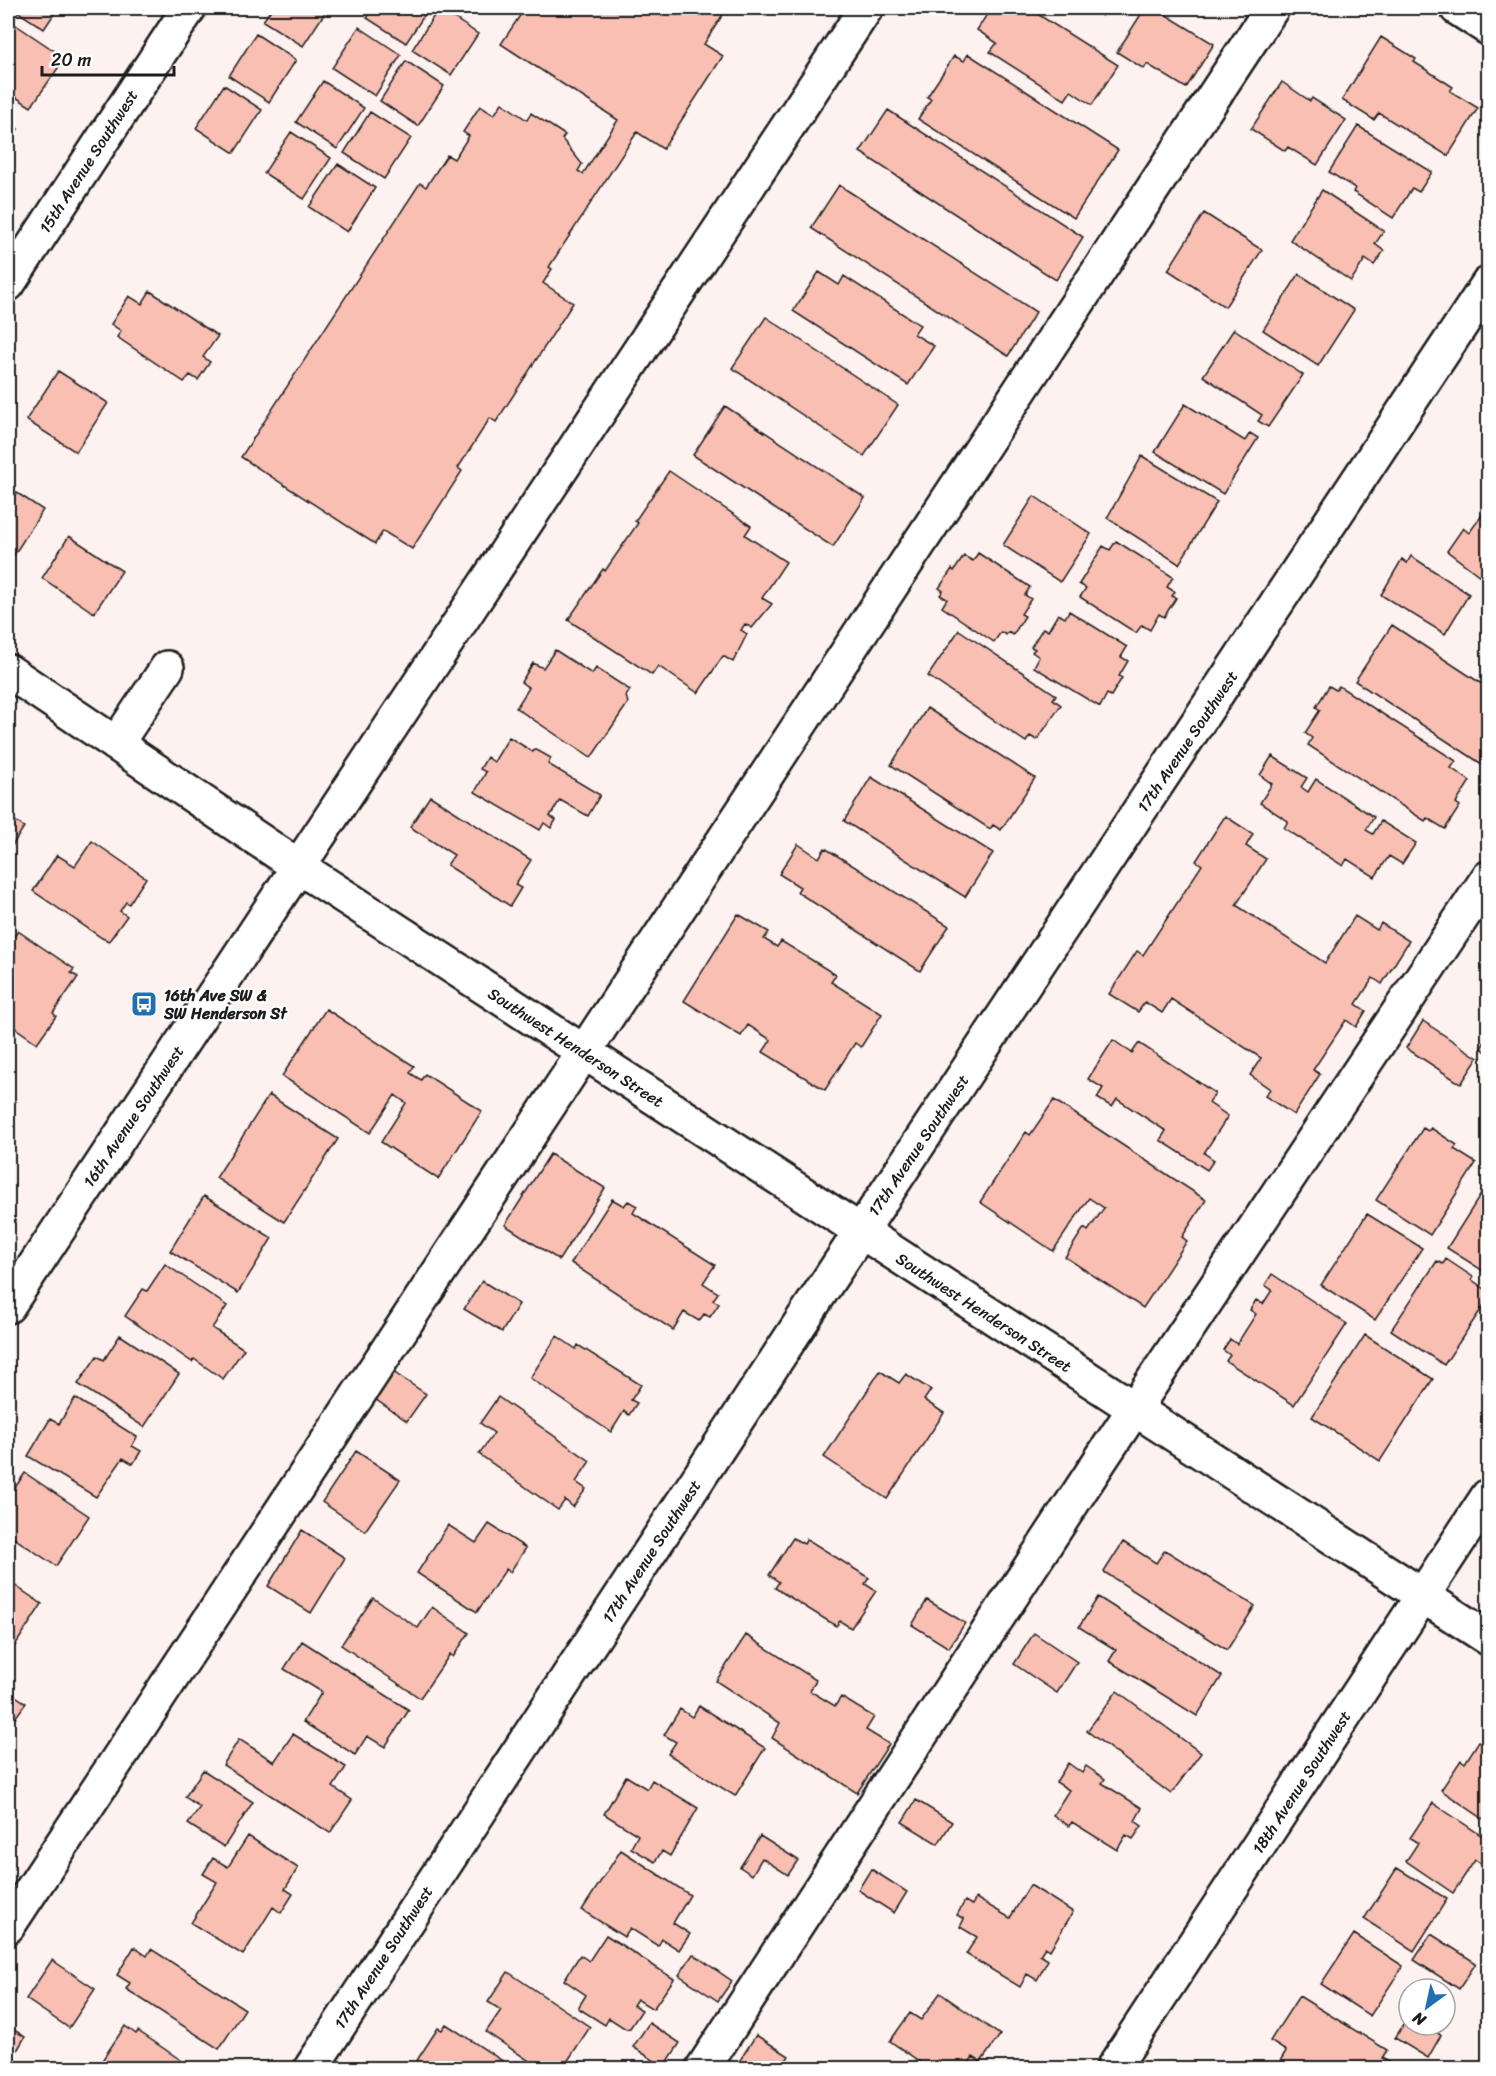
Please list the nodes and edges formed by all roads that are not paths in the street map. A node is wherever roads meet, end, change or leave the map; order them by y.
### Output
1 (189, 8) edge
2 (866, 8) edge
3 (1272, 8) edge
4 (1457, 8) edge
5 (1488, 28) edge
6 (8, 284) edge
7 (1488, 284) edge
8 (167, 669) dead end
9 (8, 671) edge
10 (116, 744) junction
11 (298, 867) junction
12 (1488, 878) edge
13 (584, 1052) junction
14 (861, 1232) junction
15 (8, 1306) edge
16 (1134, 1408) junction
17 (1488, 1497) edge
18 (1423, 1596) junction
19 (1488, 1638) edge
20 (8, 1926) edge
21 (311, 2068) edge
22 (703, 2068) edge
23 (1113, 2068) edge

1 - 6 street, 15th Avenue Southwest
2 - 11 street, 16th Avenue Southwest
3 - 13 street
4 - 5 street
7 - 14 street, 17th Avenue Southwest
8 - 10 street
9 - 10 street, Southwest Henderson Street
10 - 11 street, Southwest Henderson Street
11 - 13 street, Southwest Henderson Street
11 - 15 street, 16th Avenue Southwest
12 - 16 street
13 - 14 street, Southwest Henderson Street
13 - 20 street
14 - 16 street, Southwest Henderson Street
14 - 21 street, 17th Avenue Southwest
16 - 18 street, Southwest Henderson Street
16 - 22 street
17 - 18 street, 18th Avenue Southwest
18 - 19 street, Southwest Henderson Street
18 - 23 street, 18th Avenue Southwest

